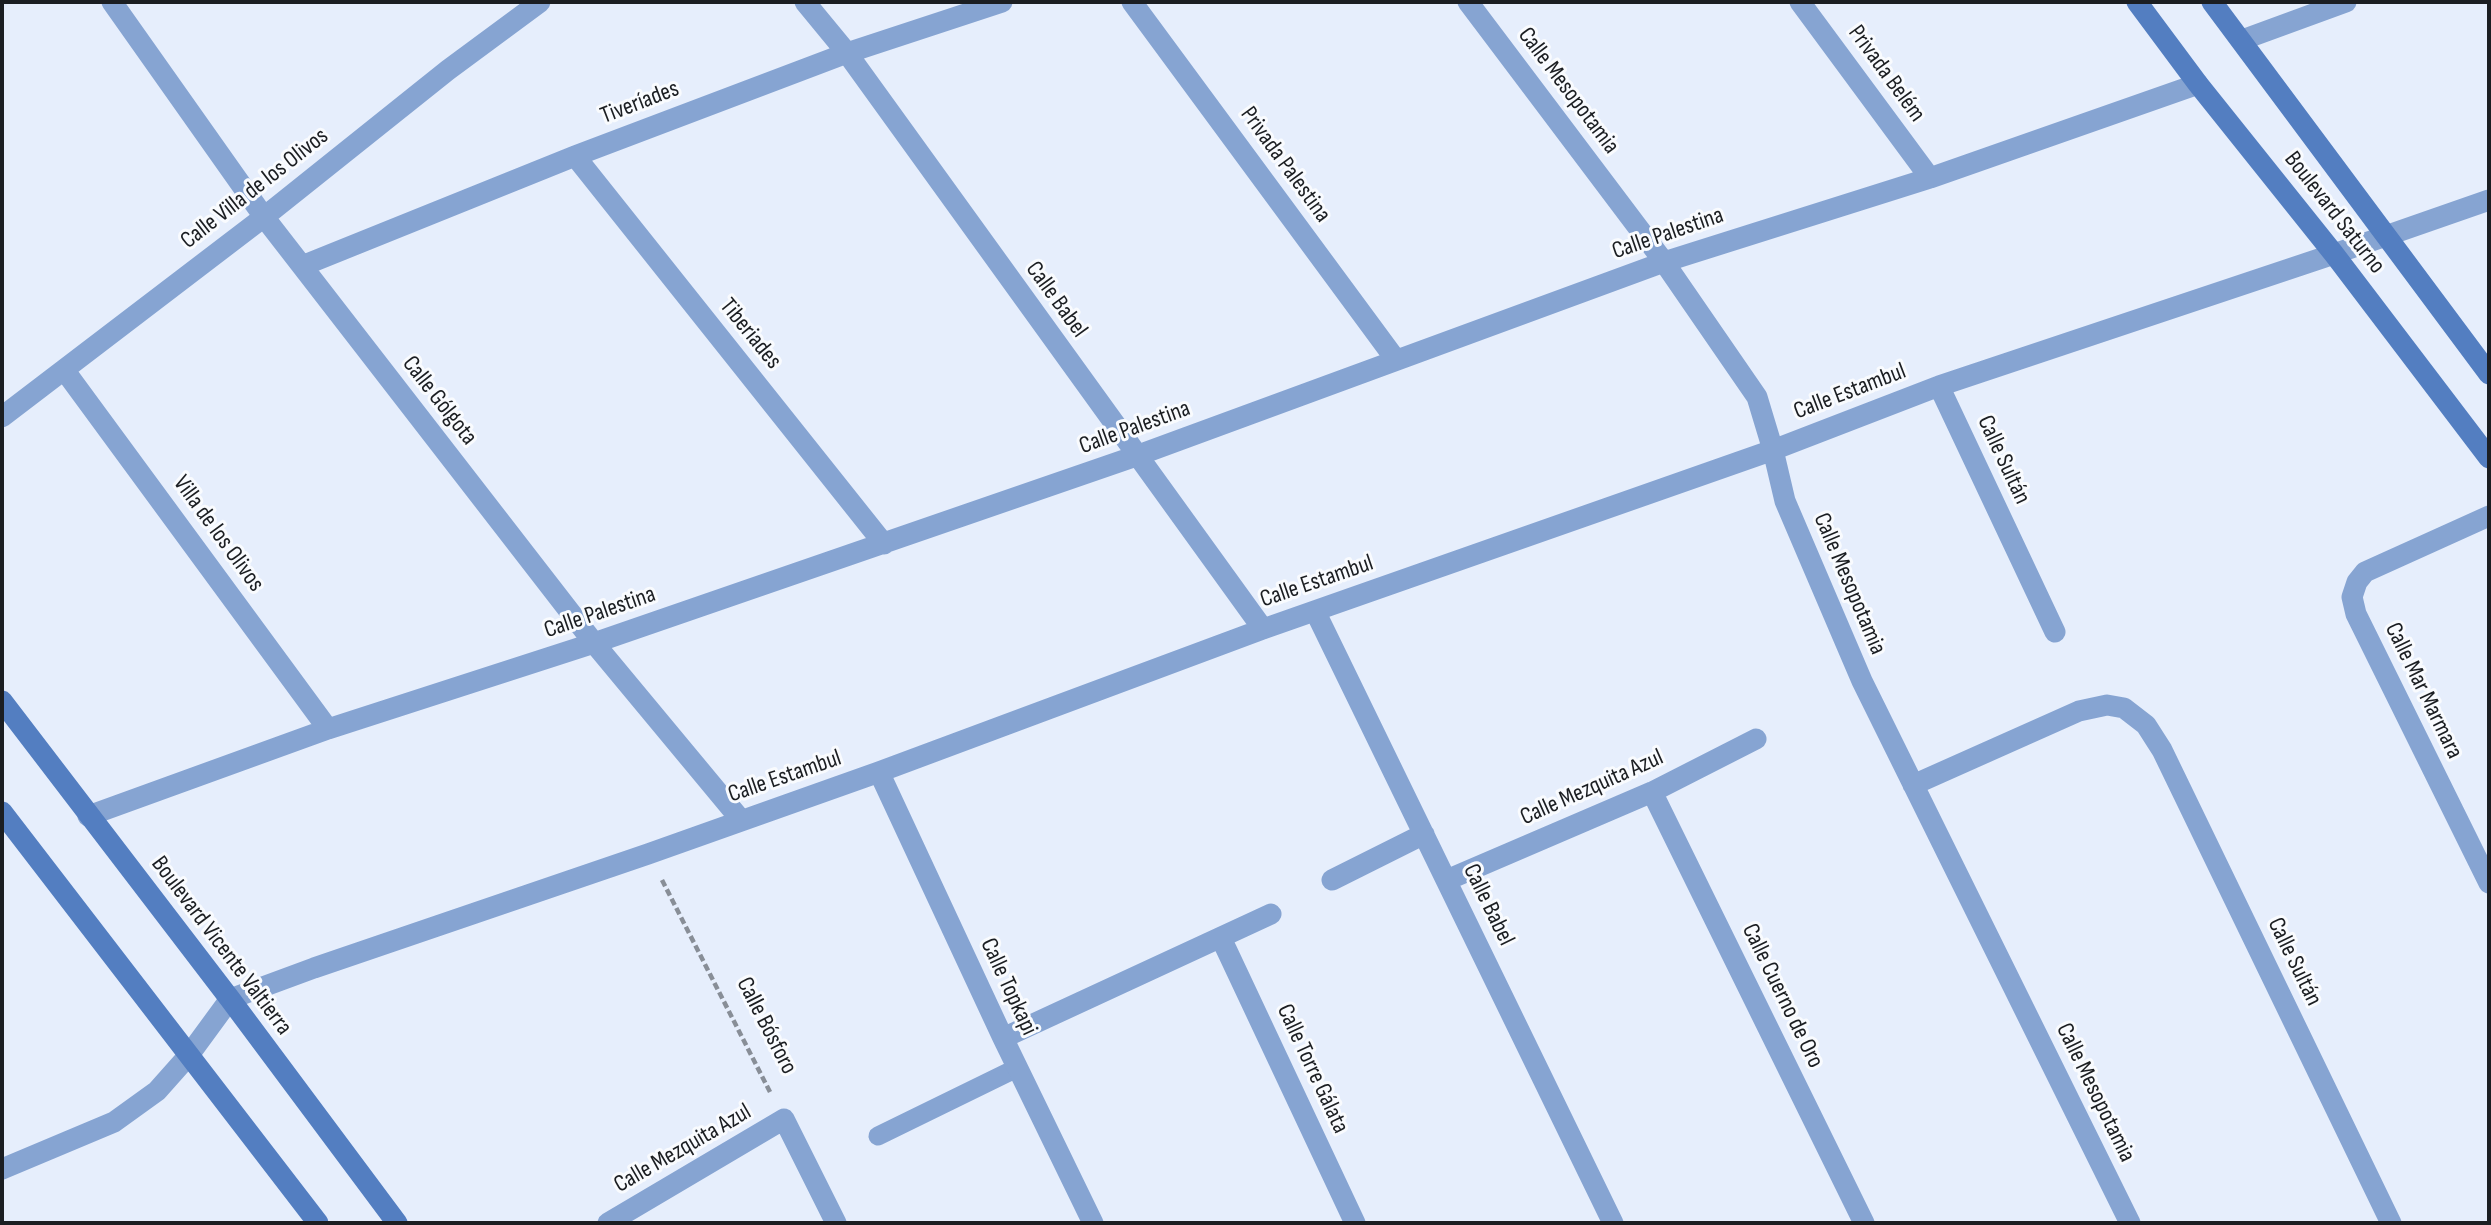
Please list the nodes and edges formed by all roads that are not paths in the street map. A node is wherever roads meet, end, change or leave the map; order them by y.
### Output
1 (112, 2) edge
2 (540, 2) edge
3 (805, 2) edge
4 (1002, 2) edge
5 (1132, 2) edge
6 (1468, 2) edge
7 (1800, 2) edge
8 (2137, 2) edge
9 (2212, 2) edge
10 (2346, 2) edge
11 (2242, 40) junction
12 (847, 53) junction
13 (2198, 84) junction
14 (575, 156) junction
15 (1930, 178) junction
16 (2489, 200) edge
17 (264, 217) junction
18 (2385, 236) junction
19 (2334, 254) junction
20 (1664, 262) junction
21 (302, 266) junction
22 (1396, 360) junction
23 (65, 371) junction
24 (2489, 374) edge
25 (1939, 386) junction
26 (2, 417) edge
27 (1773, 450) junction
28 (1136, 456) junction
29 (2489, 458) edge
30 (2489, 516) edge
31 (884, 544) junction
32 (1315, 611) junction
33 (1262, 629) junction
34 (2054, 632) dead end
35 (594, 643) junction
36 (2, 701) edge
37 (328, 729) junction
38 (1756, 739) dead end
39 (879, 772) junction
40 (1913, 785) junction
41 (1652, 792) junction
42 (88, 816) junction
43 (741, 820) junction
44 (5, 822) edge
45 (1424, 834) junction
46 (1332, 880) dead end
47 (1447, 880) junction
48 (2489, 883) edge
49 (1271, 914) dead end
50 (1221, 938) junction
51 (230, 999) junction
52 (1003, 1038) junction
53 (189, 1055) junction
54 (1017, 1068) junction
55 (878, 1136) dead end
56 (2, 1170) edge
57 (318, 1223) edge
58 (397, 1223) edge
59 (608, 1223) edge
60 (836, 1223) edge
61 (1093, 1223) edge
62 (1355, 1223) edge
63 (1613, 1223) edge
64 (1864, 1223) edge
65 (2130, 1223) edge
66 (2390, 1223) edge

1 - 17 street, Calle Gólgota
2 - 17 street, Calle Villa de los Olivos
3 - 12 street, Calle Babel
4 - 12 street, Tiveríades
5 - 22 street, Privada Palestina
6 - 20 street, Calle Mesopotamia
7 - 15 street, Privada Belém
8 - 13 main road, Boulevard Saturno
9 - 11 main road, Boulevard Saturno
10 - 11 street
11 - 18 main road, Boulevard Saturno
12 - 14 street, Tiveríades
12 - 28 street, Calle Babel
13 - 15 street, Calle Palestina
13 - 19 main road, Boulevard Saturno
14 - 21 street, Tiveríades
14 - 31 street, Tiberiades
15 - 20 street, Calle Palestina
16 - 18 street, Calle Estambul
17 - 21 street, Calle Gólgota
17 - 23 street, Calle Villa de los Olivos
18 - 19 street, Calle Estambul
18 - 24 main road, Boulevard Saturno
19 - 25 street, Calle Estambul
19 - 29 main road, Boulevard Saturno
20 - 22 street, Calle Palestina
20 - 27 street, Calle Mesopotamia
21 - 35 street, Calle Gólgota
22 - 28 street, Calle Palestina
23 - 26 street, Calle Villa de los Olivos
23 - 37 street, Villa de los Olivos
25 - 27 street, Calle Estambul
25 - 34 street, Calle Sultán
27 - 32 street, Calle Estambul
27 - 40 street, Calle Mesopotamia
28 - 31 street, Calle Palestina
28 - 33 street, Calle Babel
30 - 48 street, Calle Mar Marmara
31 - 35 street, Calle Palestina
32 - 33 street, Calle Estambul
32 - 45 street, Calle Babel
33 - 39 street, Calle Estambul
35 - 37 street, Calle Palestina
35 - 43 street, Calle Gólgota
36 - 42 main road, Boulevard Vicente Valtierra
37 - 42 street, Calle Palestina
38 - 41 street, Calle Mezquita Azul
39 - 43 street, Calle Estambul
39 - 52 street, Calle Topkapi
40 - 65 street, Calle Mesopotamia
40 - 66 street, Calle Sultán
41 - 47 street, Calle Mezquita Azul
41 - 64 street, Calle Cuerno de Oro
42 - 51 main road, Boulevard Vicente Valtierra
43 - 51 street, Calle Estambul
44 - 53 main road
45 - 46 street
45 - 47 street, Calle Babel
47 - 63 street, Calle Babel
49 - 50 street
50 - 52 street
50 - 62 street, Calle Torre Gálata
51 - 53 street
51 - 58 main road, Boulevard Vicente Valtierra
52 - 54 street, Calle Topkapi
53 - 56 street
53 - 57 main road
54 - 55 lane
54 - 61 street, Calle Topkapi
59 - 60 street, Calle Mezquita Azul

